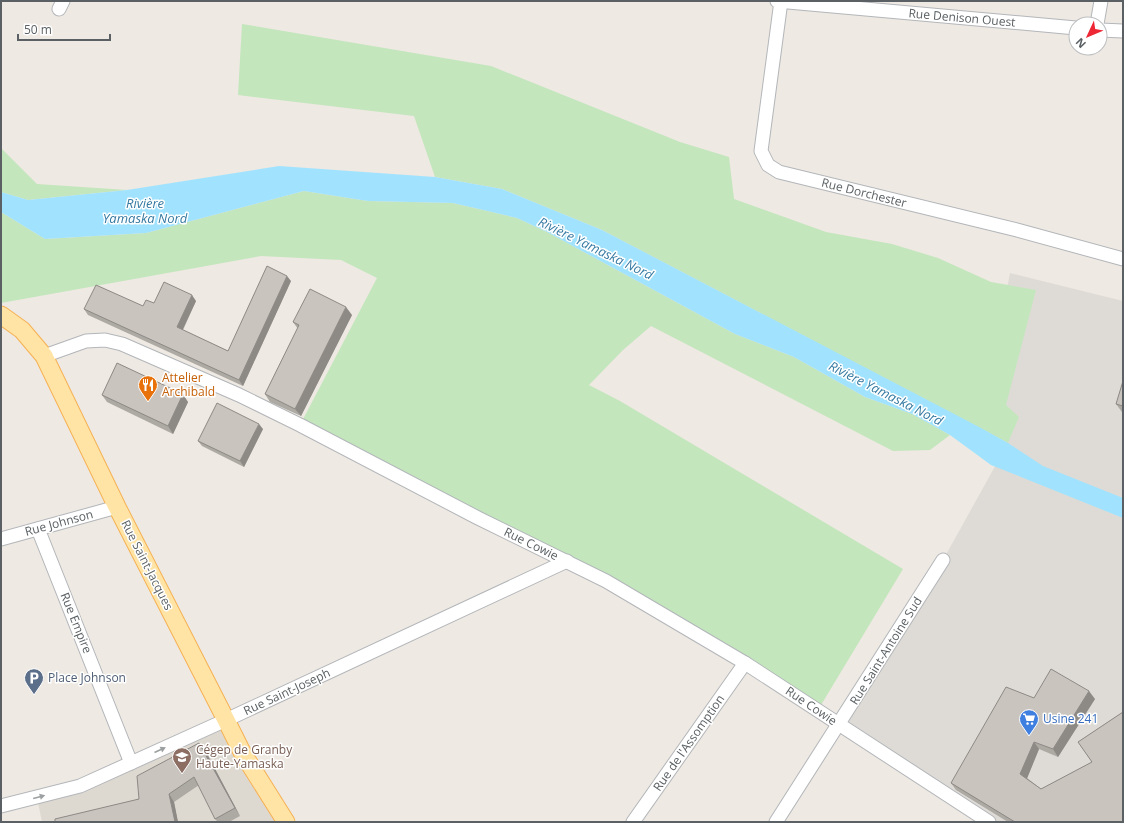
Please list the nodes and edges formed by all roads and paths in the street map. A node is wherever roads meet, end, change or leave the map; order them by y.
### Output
1 (777, 1) edge
2 (781, 1) edge
3 (1101, 1) edge
4 (1098, 16) edge
5 (1068, 27) edge
6 (1108, 30) edge
7 (1123, 31) edge
8 (1123, 259) edge
9 (1, 315) edge
10 (44, 356) junction
11 (117, 507) junction
12 (38, 529) junction
13 (1, 539) edge
14 (943, 560) dead end
15 (567, 561) junction
16 (746, 663) junction
17 (226, 720) junction
18 (839, 725) junction
19 (131, 763) junction
20 (1, 806) edge
21 (975, 818) edge
22 (286, 822) edge
23 (633, 822) edge
24 (776, 822) edge
25 (989, 822) edge

1 - 2 street, Rue Denison Ouest
2 - 5 street, Rue Denison Ouest
2 - 8 street, Rue Dorchester
3 - 4 street
6 - 7 street
9 - 10 main road, Rue Saint-Jacques
10 - 11 main road, Rue Saint-Jacques
10 - 15 street, Rue Cowie
11 - 12 street, Rue Johnson
11 - 17 main road, Rue Saint-Jacques
12 - 13 street, Rue Johnson
12 - 19 street, Rue Empire
14 - 18 street, Rue Saint-Antoine Sud
15 - 16 street, Rue Cowie
15 - 17 street, Rue Saint-Joseph
16 - 18 street, Rue Cowie
16 - 23 street, Rue de l'Assomption
19 -> 17 street, Rue Saint-Joseph
17 - 22 main road, Rue Saint-Jacques
18 - 21 street, Rue Cowie
18 - 24 street, Rue Saint-Antoine Sud
20 -> 19 street, Rue Saint-Joseph
21 - 25 street, Rue Cowie

